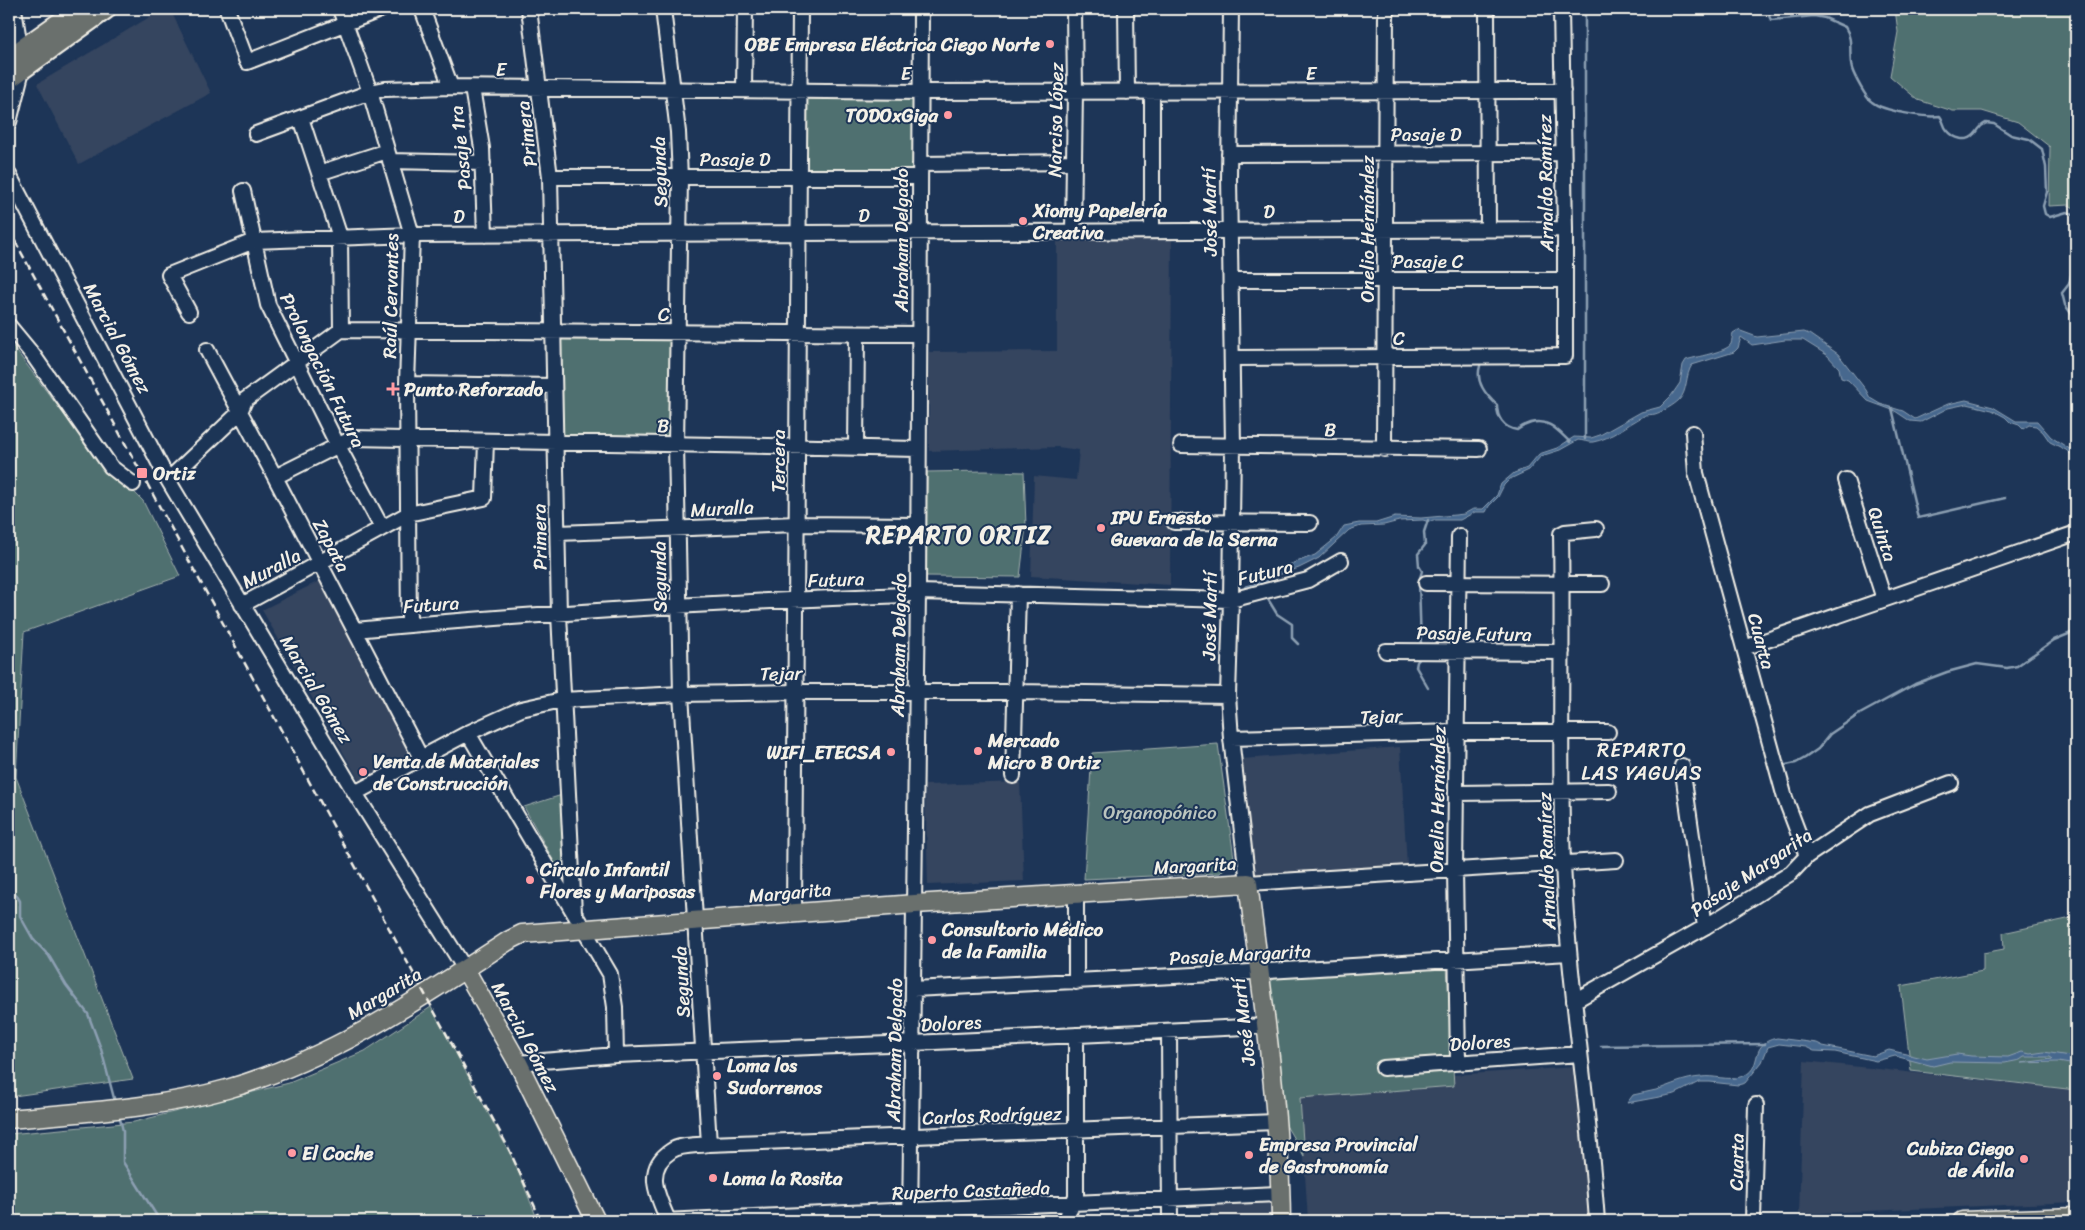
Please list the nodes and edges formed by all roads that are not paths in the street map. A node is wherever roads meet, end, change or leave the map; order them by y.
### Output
1 (14, 9) edge
2 (80, 9) edge
3 (105, 9) edge
4 (227, 9) edge
5 (340, 9) edge
6 (382, 9) edge
7 (422, 9) edge
8 (529, 9) edge
9 (663, 9) edge
10 (744, 9) edge
11 (800, 9) edge
12 (921, 9) edge
13 (1074, 9) edge
14 (1126, 9) edge
15 (1231, 9) edge
16 (1386, 9) edge
17 (1487, 9) edge
18 (1561, 9) edge
19 (346, 23) junction
20 (15, 64) edge
21 (451, 87) junction
22 (472, 88) junction
23 (539, 88) junction
24 (673, 90) junction
25 (744, 90) junction
26 (799, 91) junction
27 (1386, 91) junction
28 (1487, 91) junction
29 (1563, 91) junction
30 (370, 92) junction
31 (921, 92) junction
32 (1075, 92) junction
33 (1127, 92) junction
34 (1152, 92) junction
35 (1230, 92) junction
36 (301, 118) junction
37 (9, 122) edge
38 (256, 134) dead end
39 (1386, 153) junction
40 (1487, 153) junction
41 (1563, 153) junction
42 (1229, 154) junction
43 (389, 156) junction
44 (1073, 162) junction
45 (483, 163) junction
46 (920, 171) junction
47 (319, 173) junction
48 (9, 175) edge
49 (550, 177) junction
50 (799, 177) junction
51 (680, 178) junction
52 (243, 191) dead end
53 (1385, 229) junction
54 (1488, 229) junction
55 (1565, 229) junction
56 (1230, 230) junction
57 (1152, 231) junction
58 (1073, 232) junction
59 (920, 233) junction
60 (679, 234) junction
61 (798, 234) junction
62 (412, 235) junction
63 (485, 235) junction
64 (551, 235) junction
65 (340, 237) junction
66 (254, 241) junction
67 (1231, 280) junction
68 (1385, 280) junction
69 (1565, 280) junction
70 (189, 312) dead end
71 (9, 326) edge
72 (341, 330) junction
73 (409, 330) junction
74 (553, 332) junction
75 (679, 333) junction
76 (798, 333) junction
77 (857, 334) junction
78 (919, 334) junction
79 (207, 350) dead end
80 (1565, 356) joint
81 (1385, 357) junction
82 (1233, 358) junction
83 (296, 363) junction
84 (407, 384) junction
85 (554, 386) junction
86 (240, 412) junction
87 (1693, 433) dead end
88 (407, 439) junction
89 (486, 441) junction
90 (555, 442) junction
91 (337, 444) junction
92 (676, 444) junction
93 (1181, 445) dead end
94 (1233, 446) junction
95 (797, 447) junction
96 (856, 448) junction
97 (1384, 448) junction
98 (918, 449) junction
99 (1479, 449) dead end
100 (275, 477) junction
101 (168, 480) junction
102 (1846, 480) dead end
103 (133, 484) dead end
104 (408, 514) junction
105 (1174, 522) dead end
106 (1232, 523) junction
107 (1310, 523) dead end
108 (796, 524) junction
109 (918, 525) junction
110 (382, 528) junction
111 (677, 529) junction
112 (1596, 529) dead end
113 (558, 533) junction
114 (2076, 533) edge
115 (1459, 536) dead end
116 (1342, 561) dead end
117 (320, 563) junction
118 (1426, 582) dead end
119 (1458, 583) junction
120 (1562, 584) junction
121 (1602, 584) dead end
122 (918, 592) junction
123 (1018, 594) junction
124 (795, 599) junction
125 (1884, 599) junction
126 (1232, 600) junction
127 (242, 605) junction
128 (679, 607) junction
129 (559, 614) junction
130 (410, 625) junction
131 (355, 630) junction
132 (1744, 648) junction
133 (1386, 651) dead end
134 (1458, 651) junction
135 (1562, 652) junction
136 (794, 692) junction
137 (916, 692) junction
138 (1015, 692) junction
139 (681, 694) junction
140 (1228, 695) junction
141 (562, 700) junction
142 (1457, 732) junction
143 (1562, 732) junction
144 (1608, 732) dead end
145 (468, 733) junction
146 (1231, 738) junction
147 (420, 758) junction
148 (1682, 766) dead end
149 (1012, 776) dead end
150 (1951, 783) dead end
151 (1562, 791) junction
152 (1609, 791) dead end
153 (355, 793) junction
154 (1456, 793) junction
155 (1807, 856) junction
156 (1616, 860) dead end
157 (1563, 863) junction
158 (1455, 870) junction
159 (1248, 883) junction
160 (1076, 893) junction
161 (915, 904) junction
162 (794, 913) junction
163 (578, 920) junction
164 (696, 921) junction
165 (1704, 928) junction
166 (1569, 953) junction
167 (1456, 960) junction
168 (465, 969) junction
169 (1259, 971) junction
170 (1076, 982) junction
171 (914, 989) junction
172 (1574, 1001) junction
173 (1266, 1026) junction
174 (1170, 1031) junction
175 (1076, 1035) junction
176 (913, 1043) junction
177 (704, 1052) junction
178 (1580, 1054) junction
179 (616, 1055) junction
180 (518, 1063) junction
181 (1458, 1063) junction
182 (1383, 1068) dead end
183 (1756, 1105) dead end
184 (9, 1119) edge
185 (1276, 1122) junction
186 (1170, 1128) junction
187 (1076, 1131) junction
188 (912, 1137) junction
189 (709, 1144) junction
190 (1280, 1194) junction
191 (1170, 1200) junction
192 (1071, 1205) junction
193 (910, 1216) edge
194 (823, 1217) edge
195 (2076, 1217) edge
196 (666, 1220) edge
197 (596, 1221) edge
198 (1068, 1221) edge
199 (1170, 1221) edge
200 (1281, 1221) edge
201 (1293, 1221) edge
202 (1597, 1221) edge
203 (1753, 1221) edge
204 (1962, 1221) edge
205 (1999, 1221) edge

1 - 20 street
2 - 20 highway
3 - 20 highway
4 - 19 street
5 - 19 street, Raúl Cervantes
6 - 19 street
7 - 21 street, Pasaje 1ra
8 - 23 street, Primera
9 - 24 street, Segunda
10 - 25 street
11 - 26 street, Tercera
12 - 31 street, Abraham Delgado
13 - 32 street, Narciso López
14 - 33 street
15 - 35 street, José Martí
16 - 27 street, Onelio Hernández
17 - 28 street
18 - 29 street, Arnaldo Ramírez
19 - 30 street, Raúl Cervantes
20 - 37 street
21 - 22 street, E
21 - 30 street, E
22 - 23 street, E
22 - 45 street, Pasaje 1ra
23 - 24 street, E
23 - 49 street, Primera
24 - 25 street, E
24 - 51 street, Segunda
25 - 26 street, E
26 - 31 street, E
26 - 50 street, Tercera
27 - 28 street, E
27 - 35 street, E
27 - 39 street, Onelio Hernández
28 - 29 street, E
28 - 40 street
29 - 41 street, Arnaldo Ramírez
30 - 36 street, E
30 - 43 street, Raúl Cervantes
31 - 32 street, E
31 - 46 street, Abraham Delgado
32 - 33 street, E
32 - 44 street, Narciso López
33 - 34 street, E
34 - 35 street, E
34 - 57 street
35 - 42 street, José Martí
36 - 38 street, E
36 - 47 street
39 - 40 street, Pasaje D
39 - 42 street, Pasaje D
39 - 53 street, Onelio Hernández
40 - 41 street, Pasaje D
40 - 54 street
41 - 55 street, Arnaldo Ramírez
42 - 56 street, José Martí
43 - 45 street
43 - 47 street
43 - 62 street, Raúl Cervantes
44 - 46 street, Pasaje D
44 - 58 street, Narciso López
45 - 63 street, Pasaje 1ra
46 - 50 street, Pasaje D
46 - 59 street, Abraham Delgado
47 - 65 street
48 - 101 street, Marcial Gómez
49 - 51 street, Pasaje D
49 - 64 street, Primera
50 - 51 street, Pasaje D
50 - 61 street, Tercera
51 - 60 street, Segunda
52 - 66 street, Prolongación Futura
53 - 54 street, D
53 - 56 street, D
53 - 68 street, Onelio Hernández
54 - 55 street, D
55 - 69 street, Arnaldo Ramírez
56 - 57 street, D
56 - 67 street, José Martí
57 - 58 street, D
58 - 59 street, D
59 - 61 street, D
59 - 78 street, Abraham Delgado
60 - 61 street, D
60 - 64 street, D
60 - 75 street, Segunda
61 - 76 street, Tercera
62 - 63 street, D
62 - 65 street, D
62 - 73 street, Raúl Cervantes
63 - 64 street, D
64 - 74 street, Primera
65 - 66 street, D
65 - 72 street
66 - 70 street, D
66 - 83 street, Prolongación Futura
67 - 68 street, Pasaje C
67 - 82 street, José Martí
68 - 69 street, Pasaje C
68 - 81 street, Onelio Hernández
69 - 80 street, Arnaldo Ramírez
71 - 103 street
72 - 73 street, C
72 - 83 street
73 - 74 street, C
73 - 84 street, Raúl Cervantes
74 - 75 street, C
74 - 85 street, Primera
75 - 76 street, C
75 - 92 street, Segunda
76 - 77 street, C
76 - 95 street, Tercera
77 - 78 street, C
77 - 96 street
78 - 98 street, Abraham Delgado
79 - 86 street, Zapata
80 - 81 street, C
81 - 82 street, C
81 - 97 street, Onelio Hernández
82 - 94 street, José Martí
83 - 86 street
83 - 91 street, Prolongación Futura
84 - 85 street
84 - 88 street, Raúl Cervantes
85 - 90 street, Primera
86 - 100 street, Zapata
86 - 101 street
87 - 132 street, Cuarta
88 - 89 street, B
88 - 91 street, B
88 - 104 street, Raúl Cervantes
89 - 90 street, B
89 - 104 street, Muralla
90 - 92 street, B
90 - 113 street, Primera
91 - 100 street, B
91 - 110 street, Prolongación Futura
92 - 95 street, B
92 - 111 street, Segunda
93 - 94 street, B
94 - 97 street, B
94 - 106 street, José Martí
95 - 96 street, B
95 - 108 street, Tercera
96 - 98 street, B
97 - 99 street, B
98 - 109 street, Abraham Delgado
100 - 117 street, Zapata
101 - 127 street, Marcial Gómez
102 - 125 street, Quinta
104 - 110 street, Muralla
104 - 130 street, Raúl Cervantes
105 - 106 street
106 - 107 street
106 - 126 street, José Martí
108 - 109 street, Muralla
108 - 111 street, Muralla
108 - 124 street, Tercera
109 - 122 street, Abraham Delgado
110 - 117 street, Muralla
111 - 113 street, Muralla
111 - 128 street, Segunda
112 - 120 street, Arnaldo Ramírez
113 - 129 street, Primera
114 - 125 street
115 - 119 street, Onelio Hernández
116 - 126 street, Futura
117 - 127 street, Muralla
117 - 131 street, Zapata
118 - 119 street
119 - 120 street
119 - 134 street, Onelio Hernández
120 - 121 street
120 - 135 street, Arnaldo Ramírez
122 - 123 street, Futura
122 - 124 street, Futura
122 - 137 street, Abraham Delgado
123 - 126 street, Futura
123 - 138 street
124 - 128 street, Futura
124 - 136 street, Tercera
125 - 132 street
126 - 140 street, José Martí
127 - 153 street, Marcial Gómez
128 - 129 street, Futura
128 - 139 street, Segunda
129 - 130 street, Futura
129 - 141 street, Primera
130 - 131 street, Futura
131 - 147 street, Zapata
132 - 155 street, Cuarta
133 - 134 street, Pasaje Futura
134 - 135 street, Pasaje Futura
134 - 142 street, Onelio Hernández
135 - 143 street, Arnaldo Ramírez
136 - 137 street, Tejar
136 - 139 street, Tejar
136 - 162 street, Tercera
137 - 138 street, Tejar
137 - 161 street, Abraham Delgado
138 - 140 street, Tejar
138 - 149 street
139 - 141 street, Tejar
139 - 164 street, Segunda
140 - 146 street, José Martí
141 - 145 street, Tejar
141 - 163 street, Primera
142 - 143 street, Tejar
142 - 146 street, Tejar
142 - 154 street, Onelio Hernández
143 - 144 street, Tejar
143 - 151 street, Arnaldo Ramírez
145 - 147 street, Tejar
145 - 163 street
146 - 159 street, José Martí
147 - 153 street, Tejar
148 - 165 street
150 - 155 street, Pasaje Margarita
151 - 152 street
151 - 154 street
151 - 157 street, Arnaldo Ramírez
153 - 168 street, Marcial Gómez
154 - 158 street, Onelio Hernández
155 - 165 street, Pasaje Margarita
156 - 157 street, Margarita
157 - 158 street, Margarita
157 - 166 street, Arnaldo Ramírez
158 - 159 street, Margarita
158 - 167 street, Onelio Hernández
159 - 160 main road, Margarita
159 - 169 main road, José Martí
160 - 161 main road, Margarita
160 - 170 street
161 - 162 main road, Margarita
161 - 171 street, Abraham Delgado
162 - 164 main road, Margarita
163 - 164 main road, Margarita
163 - 168 main road, Margarita
163 - 179 street, Primera
164 - 177 street, Segunda
165 - 172 street, Pasaje Margarita
166 - 167 street, Pasaje Margarita
166 - 172 street, Arnaldo Ramírez
167 - 169 street, Pasaje Margarita
167 - 181 street, Onelio Hernández
168 - 180 main road, Marcial Gómez
168 - 184 main road, Margarita
169 - 170 street, Pasaje Margarita
169 - 173 main road, José Martí
170 - 171 street, Pasaje Margarita
171 - 176 street, Abraham Delgado
172 - 178 street, Arnaldo Ramírez
173 - 174 street, Dolores
173 - 185 main road, José Martí
174 - 175 street, Dolores
174 - 186 street
175 - 176 street, Dolores
175 - 187 street
176 - 177 street, Dolores
176 - 188 street, Abraham Delgado
177 - 179 street, Dolores
177 - 189 street, Segunda
178 - 181 street, Dolores
178 - 202 street, Arnaldo Ramírez
179 - 180 street, Dolores
180 - 197 main road, Marcial Gómez
181 - 182 street, Dolores
183 - 203 street, Cuarta
185 - 186 street, Carlos Rodríguez
185 - 190 main road, José Martí
186 - 187 street, Carlos Rodríguez
186 - 191 street
187 - 188 street, Carlos Rodríguez
187 - 192 street
188 - 189 street, Carlos Rodríguez
188 - 193 street, Abraham Delgado
189 - 196 street, Carlos Rodríguez
190 - 191 street, Ruperto Castañeda
190 - 200 main road, José Martí
190 - 201 main road
191 - 192 street, Ruperto Castañeda
191 - 199 street
192 - 193 street, Ruperto Castañeda
192 - 198 street
193 - 194 street, Ruperto Castañeda
194 - 196 street, Ruperto Castañeda
195 - 205 main road
204 - 205 main road

